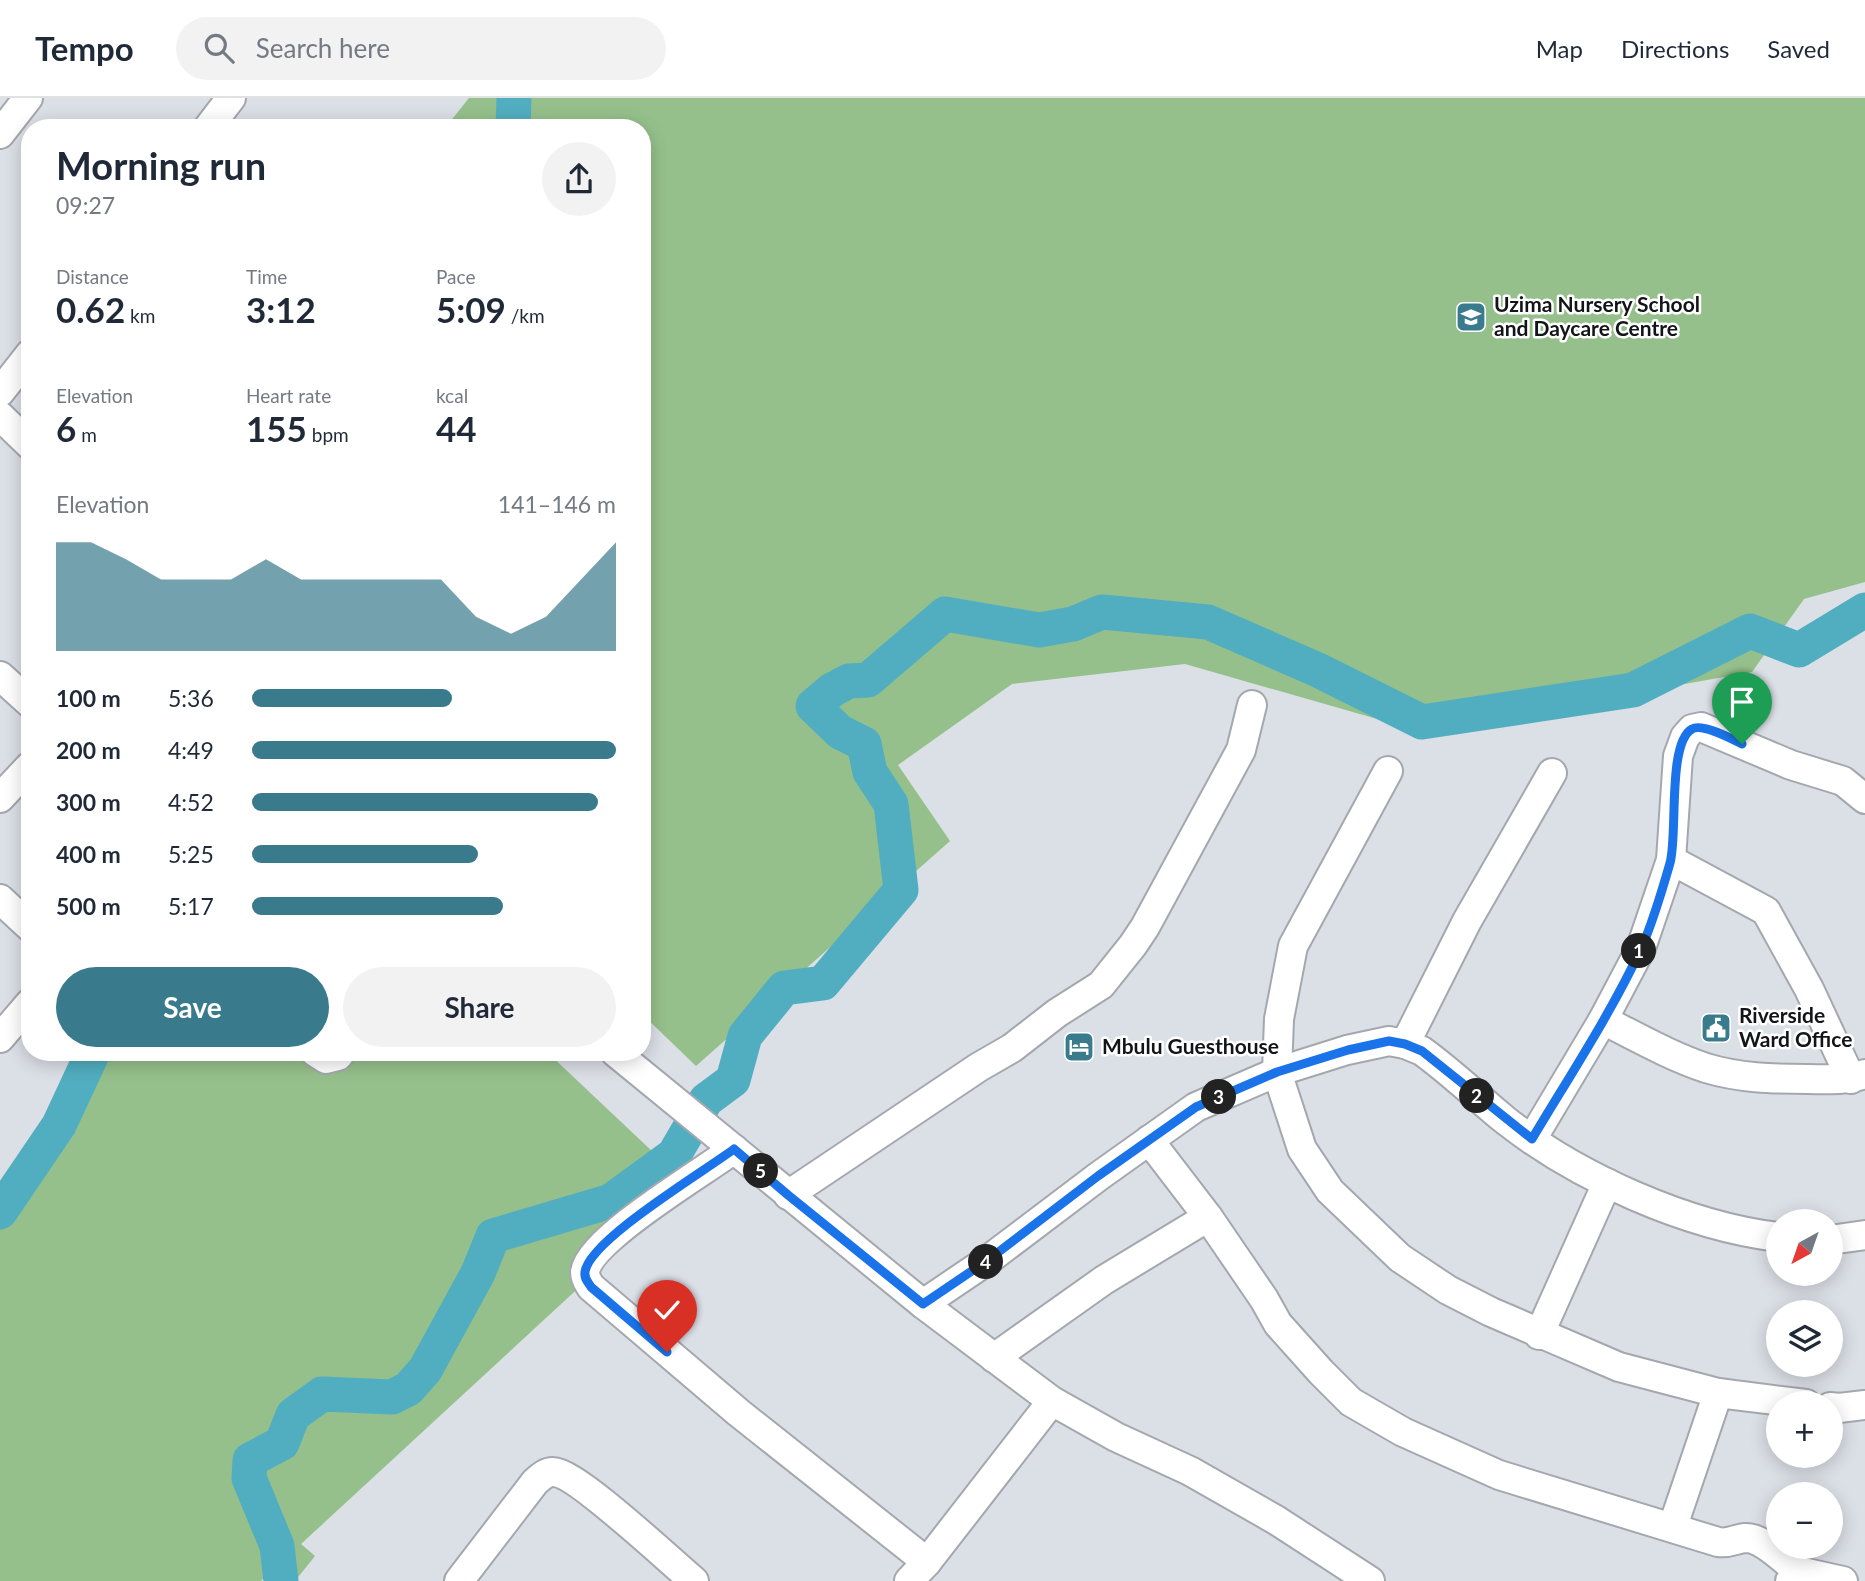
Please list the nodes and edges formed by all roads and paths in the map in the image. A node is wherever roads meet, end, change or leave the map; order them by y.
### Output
1 (28, 98) edge
2 (231, 98) edge
3 (215, 119) edge
4 (0, 134) edge
5 (21, 365) edge
6 (0, 392) edge
7 (0, 416) edge
8 (21, 436) edge
9 (0, 676) edge
10 (21, 695) edge
11 (1252, 705) dead end
12 (1388, 771) dead end
13 (1552, 773) dead end
14 (21, 776) edge
15 (0, 798) edge
16 (1865, 799) edge
17 (1671, 860) junction
18 (0, 900) edge
19 (21, 919) edge
20 (21, 1014) edge
21 (1603, 1020) junction
22 (0, 1038) edge
23 (1405, 1044) junction
24 (626, 1061) edge
25 (1277, 1072) junction
26 (1858, 1077) edge
27 (1532, 1139) junction
28 (1149, 1140) junction
29 (734, 1149) junction
30 (1607, 1183) junction
31 (788, 1195) junction
32 (1208, 1217) junction
33 (1766, 1235) edge
34 (1865, 1235) edge
35 (1843, 1238) edge
36 (923, 1304) junction
37 (1539, 1335) junction
38 (995, 1358) junction
39 (1718, 1393) junction
40 (1766, 1399) edge
41 (1052, 1401) junction
42 (1865, 1405) edge
43 (1843, 1408) edge
44 (1673, 1526) junction
45 (918, 1571) edge
46 (1794, 1576) edge
47 (686, 1578) edge
48 (459, 1581) edge
49 (1370, 1581) edge
50 (1843, 1581) edge

1 - 4 street
2 - 3 street
5 - 6 street
7 - 8 street
9 - 10 street
11 - 31 street
12 - 25 street
13 - 23 street
14 - 15 street
16 - 17 street
17 - 21 street
17 - 26 street
18 - 19 street
20 - 22 street
21 - 26 street
21 - 27 street
23 - 25 street
23 - 27 street
24 - 29 street
25 - 28 street
25 - 37 street
27 - 30 street
28 - 32 street
28 - 36 street
29 - 31 street
29 - 45 street
30 - 33 street
30 - 37 street
31 - 36 street
32 - 38 street
32 - 44 street
34 - 35 street
36 - 38 street
37 - 39 street
38 - 41 street
39 - 40 street
39 - 44 street
41 - 45 street
41 - 49 street
42 - 43 street
44 - 46 street
46 - 50 street
47 - 48 street

